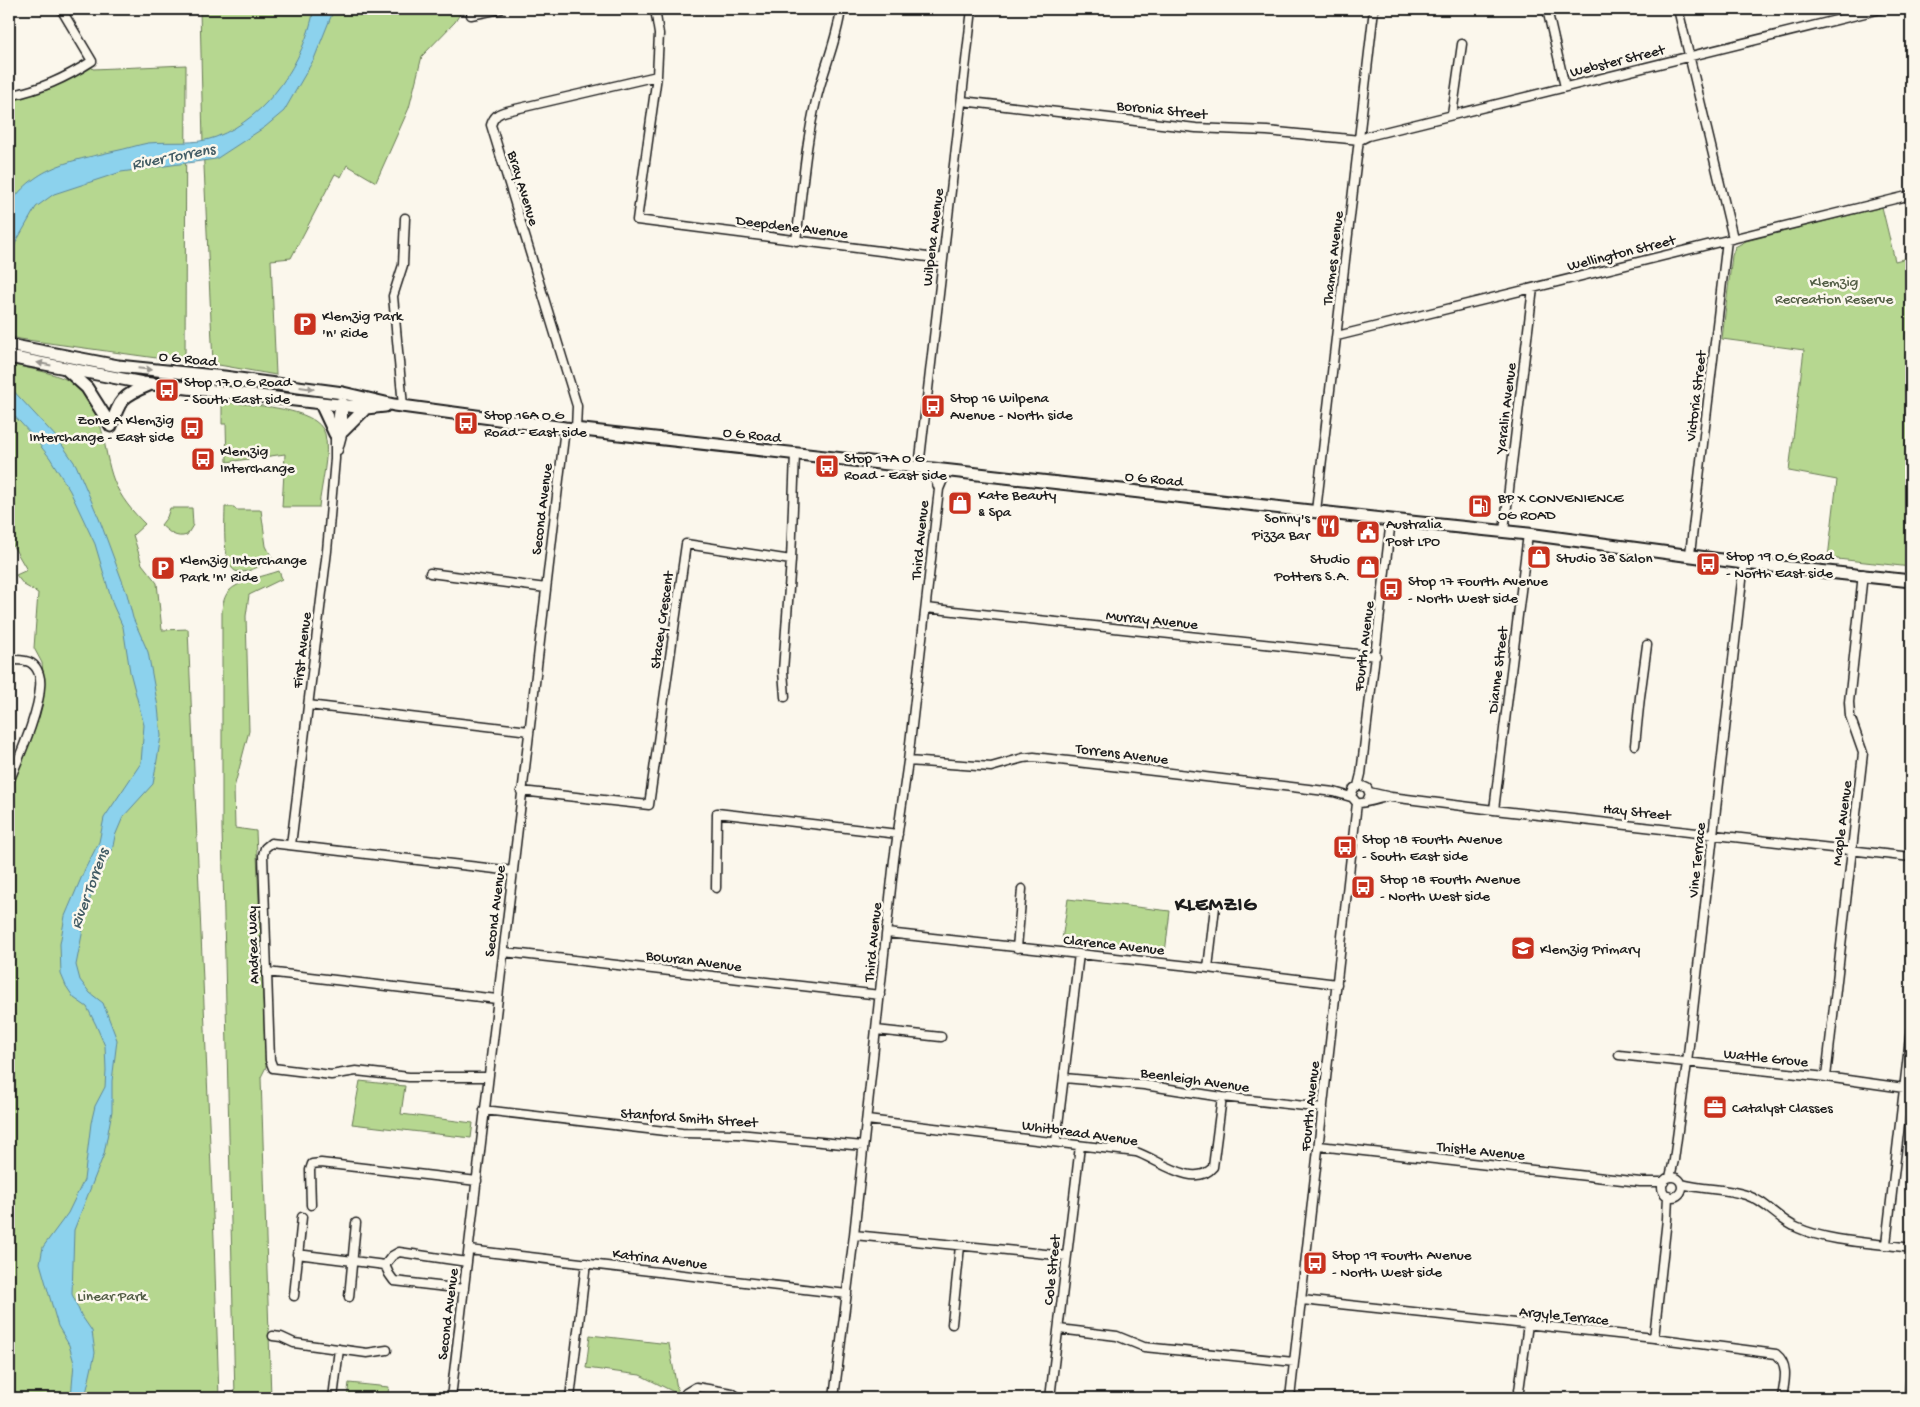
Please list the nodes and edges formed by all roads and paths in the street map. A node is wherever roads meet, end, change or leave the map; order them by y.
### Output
1 (61, 9) edge
2 (501, 9) edge
3 (655, 9) edge
4 (841, 9) edge
5 (972, 9) edge
6 (1374, 9) edge
7 (1547, 9) edge
8 (1678, 9) edge
9 (1881, 9) edge
10 (471, 15) dead end
11 (1462, 44) dead end
12 (1689, 56) junction
13 (657, 76) junction
14 (1565, 87) junction
15 (9, 96) edge
16 (962, 100) junction
17 (1452, 115) junction
18 (1360, 140) junction
19 (1911, 195) edge
20 (405, 218) dead end
21 (1730, 239) junction
22 (796, 241) junction
23 (943, 259) junction
24 (1533, 288) junction
25 (1336, 336) junction
26 (10, 352) edge
27 (109, 365) junction
28 (65, 368) junction
29 (109, 377) junction
30 (150, 384) junction
31 (343, 393) junction
32 (321, 404) junction
33 (398, 405) junction
34 (341, 406) junction
35 (366, 408) junction
36 (571, 428) junction
37 (339, 433) junction
38 (795, 454) junction
39 (925, 468) junction
40 (947, 470) junction
41 (939, 489) junction
42 (1316, 511) junction
43 (1391, 520) junction
44 (1504, 531) junction
45 (1528, 534) junction
46 (1690, 554) junction
47 (791, 560) junction
48 (1744, 563) junction
49 (430, 573) dead end
50 (1863, 574) junction
51 (1911, 580) edge
52 (546, 588) junction
53 (926, 608) junction
54 (1648, 645) dead end
55 (1376, 656) junction
56 (9, 660) edge
57 (785, 697) dead end
58 (308, 705) junction
59 (529, 731) junction
60 (1635, 745) dead end
61 (908, 761) junction
62 (9, 782) edge
63 (522, 791) junction
64 (1360, 795) junction
65 (1494, 810) junction
66 (1713, 833) junction
67 (898, 834) junction
68 (291, 845) junction
69 (1851, 850) junction
70 (1911, 857) edge
71 (513, 871) junction
72 (716, 888) dead end
73 (1022, 889) dead end
74 (1215, 907) dead end
75 (887, 933) junction
76 (1017, 948) junction
77 (504, 952) junction
78 (1079, 954) junction
79 (1208, 968) junction
80 (267, 972) junction
81 (1337, 984) junction
82 (880, 995) junction
83 (497, 999) junction
84 (1911, 1029) edge
85 (876, 1030) junction
86 (941, 1038) dead end
87 (1618, 1055) dead end
88 (1687, 1063) junction
89 (488, 1077) junction
90 (1826, 1077) junction
91 (1064, 1078) junction
92 (1908, 1088) edge
93 (1222, 1097) junction
94 (1323, 1108) junction
95 (484, 1110) junction
96 (867, 1120) junction
97 (1056, 1142) junction
98 (863, 1146) junction
99 (1080, 1146) junction
100 (1319, 1146) junction
101 (477, 1181) junction
102 (1672, 1187) junction
103 (311, 1205) dead end
104 (302, 1217) dead end
105 (356, 1223) dead end
106 (854, 1235) junction
107 (1886, 1244) junction
108 (960, 1246) junction
109 (1911, 1248) edge
110 (469, 1250) junction
111 (297, 1254) junction
112 (1066, 1256) junction
113 (352, 1261) junction
114 (467, 1262) junction
115 (586, 1263) junction
116 (385, 1265) junction
117 (464, 1289) junction
118 (847, 1294) junction
119 (294, 1296) dead end
120 (349, 1297) dead end
121 (1302, 1300) junction
122 (952, 1324) dead end
123 (1528, 1324) junction
124 (1059, 1329) junction
125 (273, 1336) dead end
126 (1654, 1338) junction
127 (339, 1349) junction
128 (387, 1350) dead end
129 (1294, 1362) junction
130 (1911, 1374) edge
131 (333, 1398) edge
132 (451, 1398) edge
133 (570, 1398) edge
134 (684, 1398) edge
135 (739, 1398) edge
136 (834, 1398) edge
137 (1050, 1398) edge
138 (1290, 1398) edge
139 (1518, 1398) edge
140 (1782, 1398) edge
141 (1909, 1398) edge

1 - 15 street
2 - 10 street
3 - 13 street
4 - 22 street
5 - 16 street, Wilpena Avenue
6 - 18 street, Thames Avenue
7 - 14 street
8 - 12 street
9 - 12 street, Webster Street
11 - 17 street
12 - 14 street, Webster Street
12 - 21 street
13 - 22 street, Deepdene Avenue
13 - 36 street, Bray Avenue
14 - 17 street, Webster Street
16 - 18 street, Boronia Street
16 - 23 street, Wilpena Avenue
17 - 18 street, Webster Street
18 - 25 street, Thames Avenue
19 - 21 street, Wellington Street
20 - 33 street
21 - 24 street, Wellington Street
21 - 46 street, Victoria Street
22 - 23 street, Deepdene Avenue
23 - 39 street, Wilpena Avenue
24 - 25 street, Wellington Street
24 - 44 street, Yaralin Avenue
25 - 42 street, Thames Avenue
26 - 27 main road, O G Road
28 -> 26 main road, O G Road
27 - 29 main road
27 -> 31 main road, O G Road
28 - 29 main road, O G Road
28 - 30 main road
29 - 30 main road, O G Road
30 - 32 main road, O G Road
31 - 33 main road, O G Road
31 - 34 street, First Avenue
32 - 34 main road, O G Road
32 - 37 main road
33 - 35 main road, O G Road
33 - 36 main road, O G Road
34 - 35 main road, O G Road
34 - 37 street, First Avenue
35 - 37 main road
36 - 38 main road, O G Road
36 - 52 street, Second Avenue
37 - 58 street, First Avenue
38 - 39 main road, O G Road
38 - 47 street
39 - 40 main road, O G Road
39 - 41 street, Third Avenue
40 - 41 street, Third Avenue
40 - 42 main road, O G Road
41 - 53 street, Third Avenue
42 - 43 main road, O G Road
43 - 44 main road, O G Road
43 - 55 street, Fourth Avenue
44 - 45 main road, O G Road
45 - 46 main road, O G Road
45 - 65 street, Dianne Street
46 - 48 main road, O G Road
47 - 57 street
47 - 63 street, Stacey Crescent
48 - 50 main road, O G Road
48 - 66 street, Vine Terrace
49 - 52 street
50 - 51 main road, O G Road
50 - 69 street, Maple Avenue
52 - 59 street, Second Avenue
53 - 55 street, Murray Avenue
53 - 61 street, Third Avenue
54 - 60 street
55 - 64 street, Fourth Avenue
56 - 62 street
58 - 59 street
58 - 68 street, First Avenue
59 - 63 street, Second Avenue
61 - 64 street, Torrens Avenue
61 - 67 street, Third Avenue
63 - 71 street, Second Avenue
64 - 65 street, Hay Street
64 - 81 street, Fourth Avenue
65 - 66 street, Hay Street
66 - 69 street, Hay Street
66 - 88 street, Vine Terrace
67 - 72 street
67 - 75 street, Third Avenue
68 - 71 street
68 - 80 street, Andrea Way
69 - 70 street, Hay Street
69 - 90 street, Maple Avenue
71 - 77 street, Second Avenue
73 - 76 street
74 - 79 street
75 - 76 street, Clarence Avenue
75 - 82 street, Third Avenue
76 - 78 street, Clarence Avenue
77 - 82 street, Bowran Avenue
77 - 83 street, Second Avenue
78 - 79 street, Clarence Avenue
78 - 91 street
79 - 81 street, Clarence Avenue
80 - 83 street
80 - 89 street, Andrea Way
81 - 94 street, Fourth Avenue
82 - 85 street, Third Avenue
83 - 89 street, Second Avenue
84 - 92 street
85 - 86 street
85 - 96 street, Third Avenue
87 - 88 street, Wattle Grove
88 - 90 street, Wattle Grove
88 - 102 street, Vine Terrace
89 - 95 street, Second Avenue
90 - 92 street, Wattle Grove
91 - 93 street, Beenleigh Avenue
91 - 97 street
92 - 107 street
93 - 94 street, Beenleigh Avenue
93 - 99 street, Whitbread Avenue
94 - 100 street, Fourth Avenue
95 - 98 street, Stanford Smith Street
95 - 101 street, Second Avenue
96 - 97 street, Whitbread Avenue
96 - 98 street, Third Avenue
97 - 99 street, Whitbread Avenue
98 - 106 street, Third Avenue
99 - 112 street, Cole Street
100 - 102 street, Thistle Avenue
100 - 121 street, Fourth Avenue
101 - 103 street
101 - 110 street, Second Avenue
102 - 107 street, Thistle Avenue
102 - 126 street, Vine Terrace
104 - 111 street
105 - 113 street
106 - 108 street
106 - 118 street, Third Avenue
107 - 109 street, Thistle Avenue
108 - 112 street
108 - 122 street
110 - 114 street, Second Avenue
110 - 115 street, Katrina Avenue
111 - 113 street
111 - 119 street
112 - 124 street, Cole Street
113 - 116 street
113 - 120 street
114 - 116 street
114 - 117 street, Second Avenue
115 - 118 street, Katrina Avenue
115 - 133 street
116 - 117 street
117 - 132 street, Second Avenue
118 - 136 street, Third Avenue
121 - 123 street, Argyle Terrace
121 - 129 street, Fourth Avenue
123 - 126 street, Argyle Terrace
123 - 139 street
124 - 129 street
124 - 137 street, Cole Street
125 - 127 street
126 - 140 street, Argyle Terrace
127 - 128 street
127 - 131 street
129 - 138 street, Fourth Avenue
130 - 141 street
134 - 135 street

